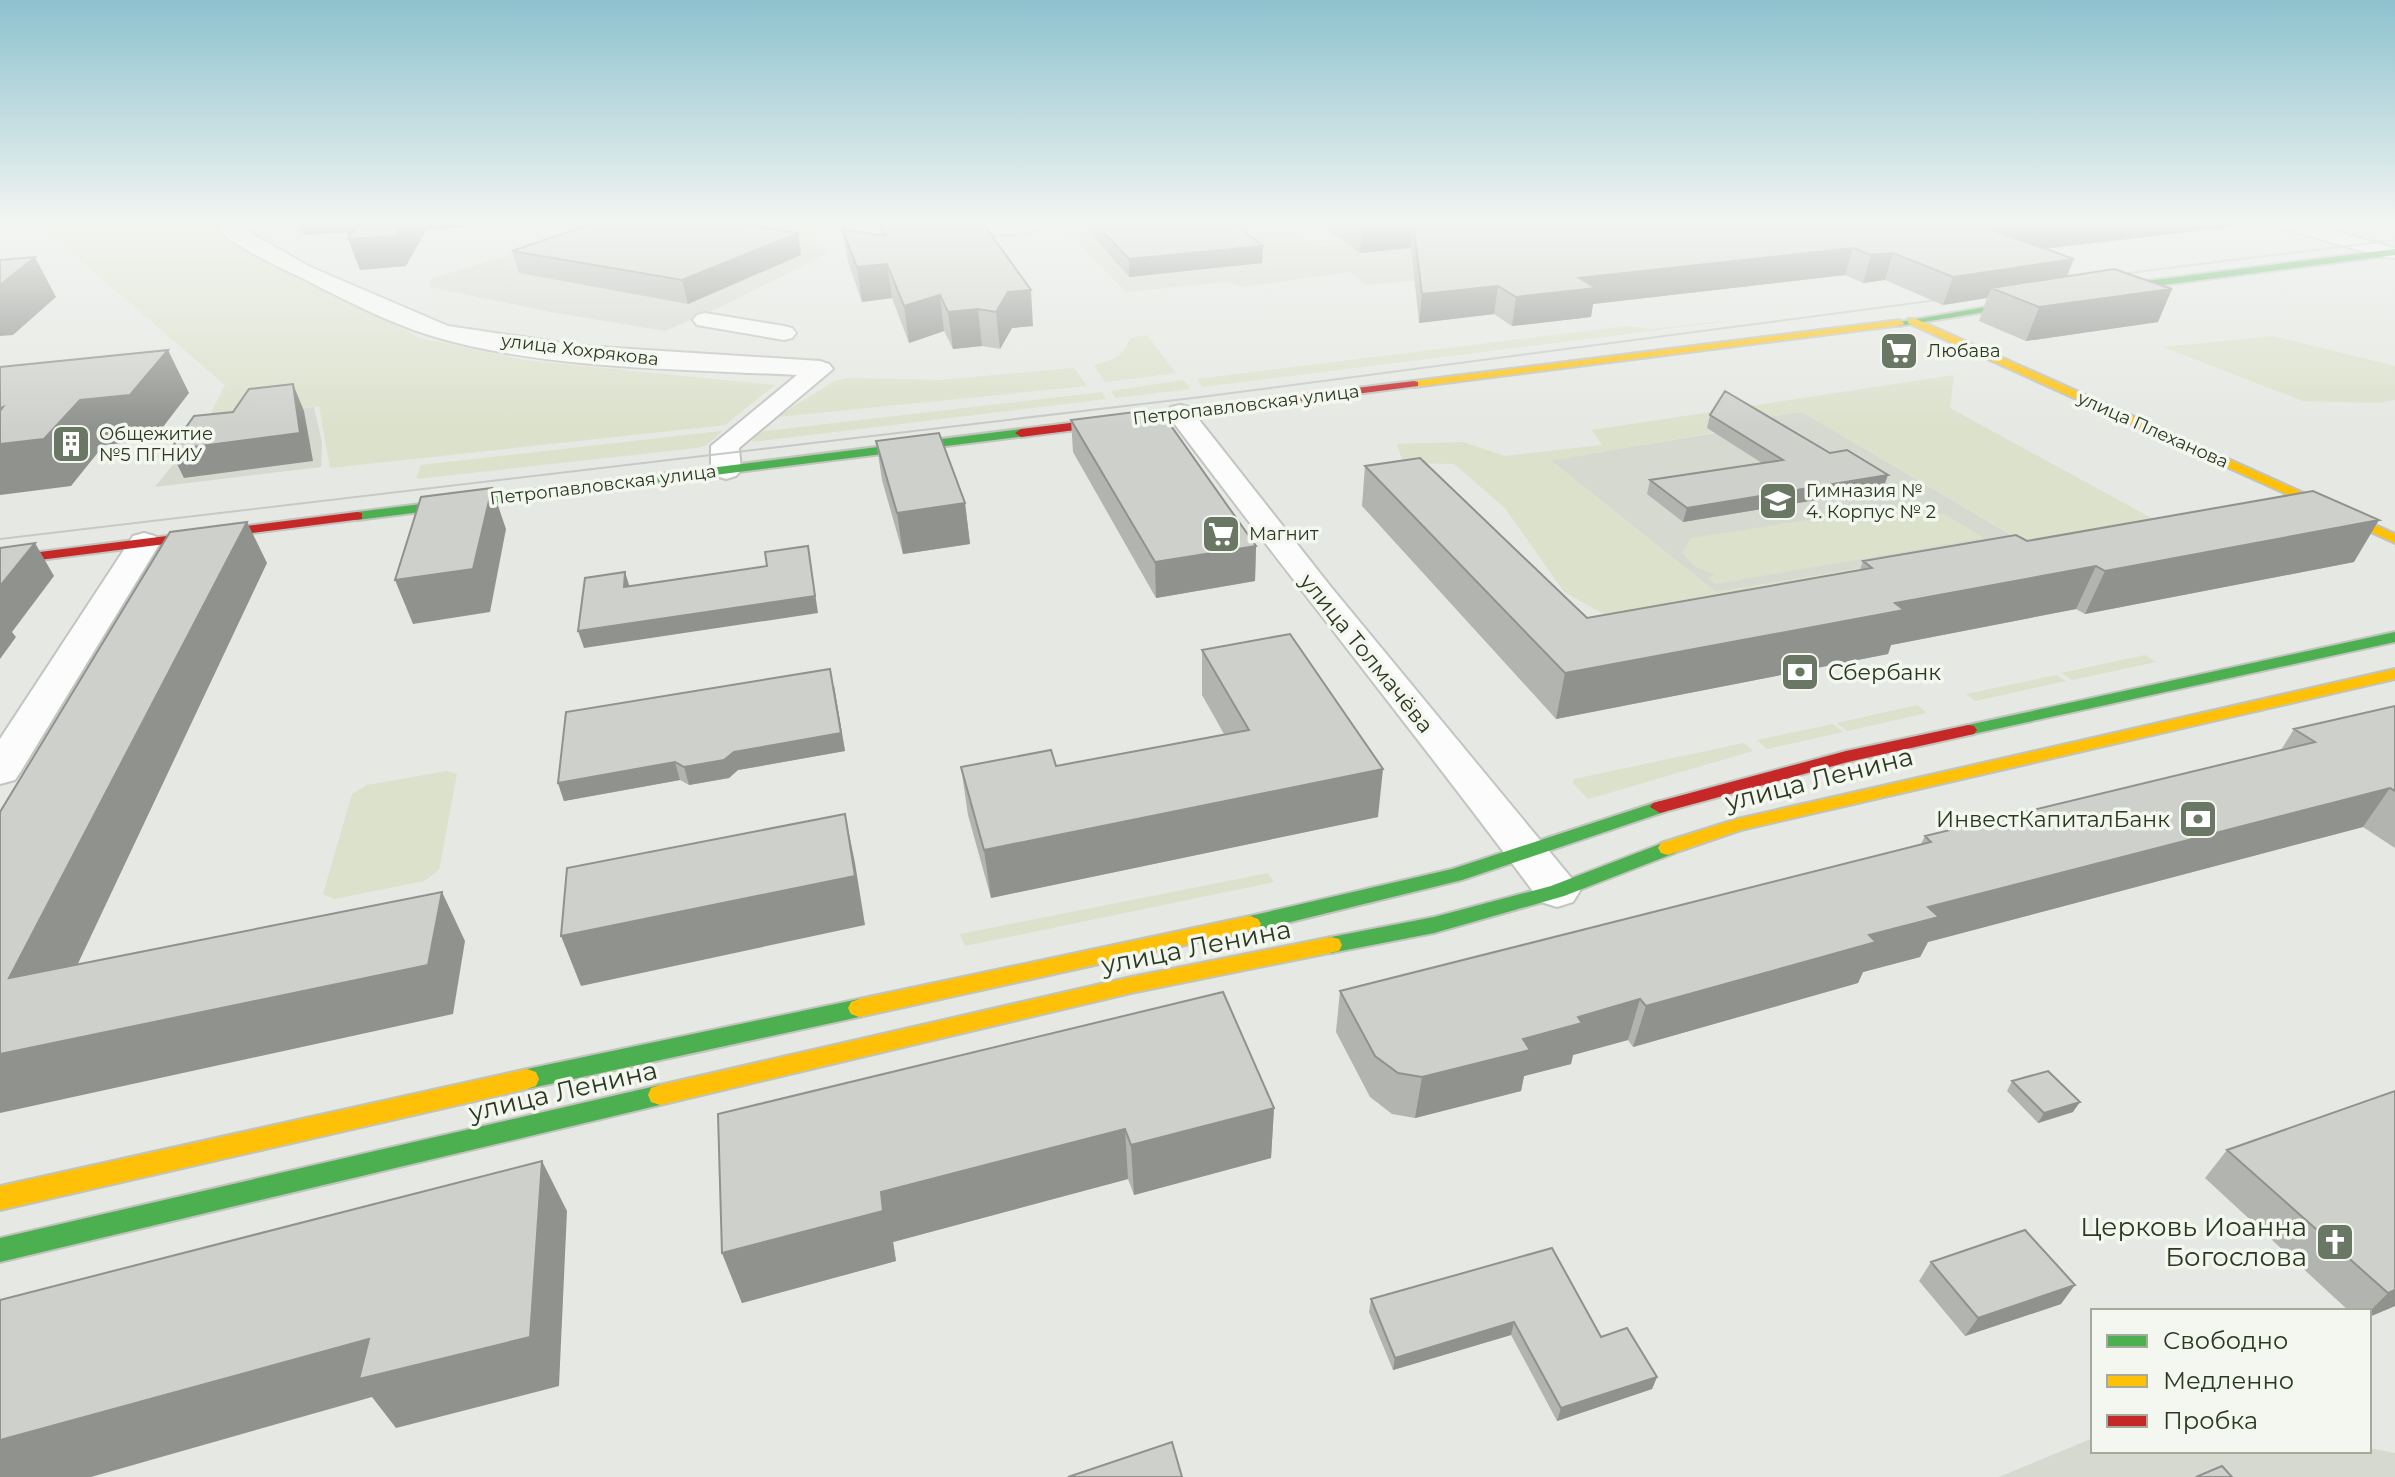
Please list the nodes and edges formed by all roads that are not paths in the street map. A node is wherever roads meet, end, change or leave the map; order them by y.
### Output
1 (346, 291) edge
2 (2096, 291) edge
3 (705, 320) dead end
4 (1912, 321) junction
5 (784, 333) dead end
6 (1180, 413) junction
7 (726, 470) junction
8 (2395, 539) edge
9 (144, 543) junction
10 (0, 561) edge
11 (2395, 637) edge
12 (2395, 674) edge
13 (0, 771) edge
14 (1526, 850) junction
15 (1557, 891) junction
16 (0, 1198) edge
17 (0, 1250) edge

1 - 7 street, улица Хохрякова
2 - 4 main road, Петропавловская улица
3 - 5 street
4 - 6 main road, Петропавловская улица
4 - 8 main road, улица Плеханова
6 - 7 main road, Петропавловская улица
6 - 14 street, улица Толмачёва
7 - 9 main road, Петропавловская улица
9 - 10 main road, Петропавловская улица
9 - 13 street
11 - 14 main road, улица Ленина
12 - 15 main road, улица Ленина
14 - 15 street, улица Толмачёва
14 - 16 main road, улица Ленина
15 - 17 main road, улица Ленина

